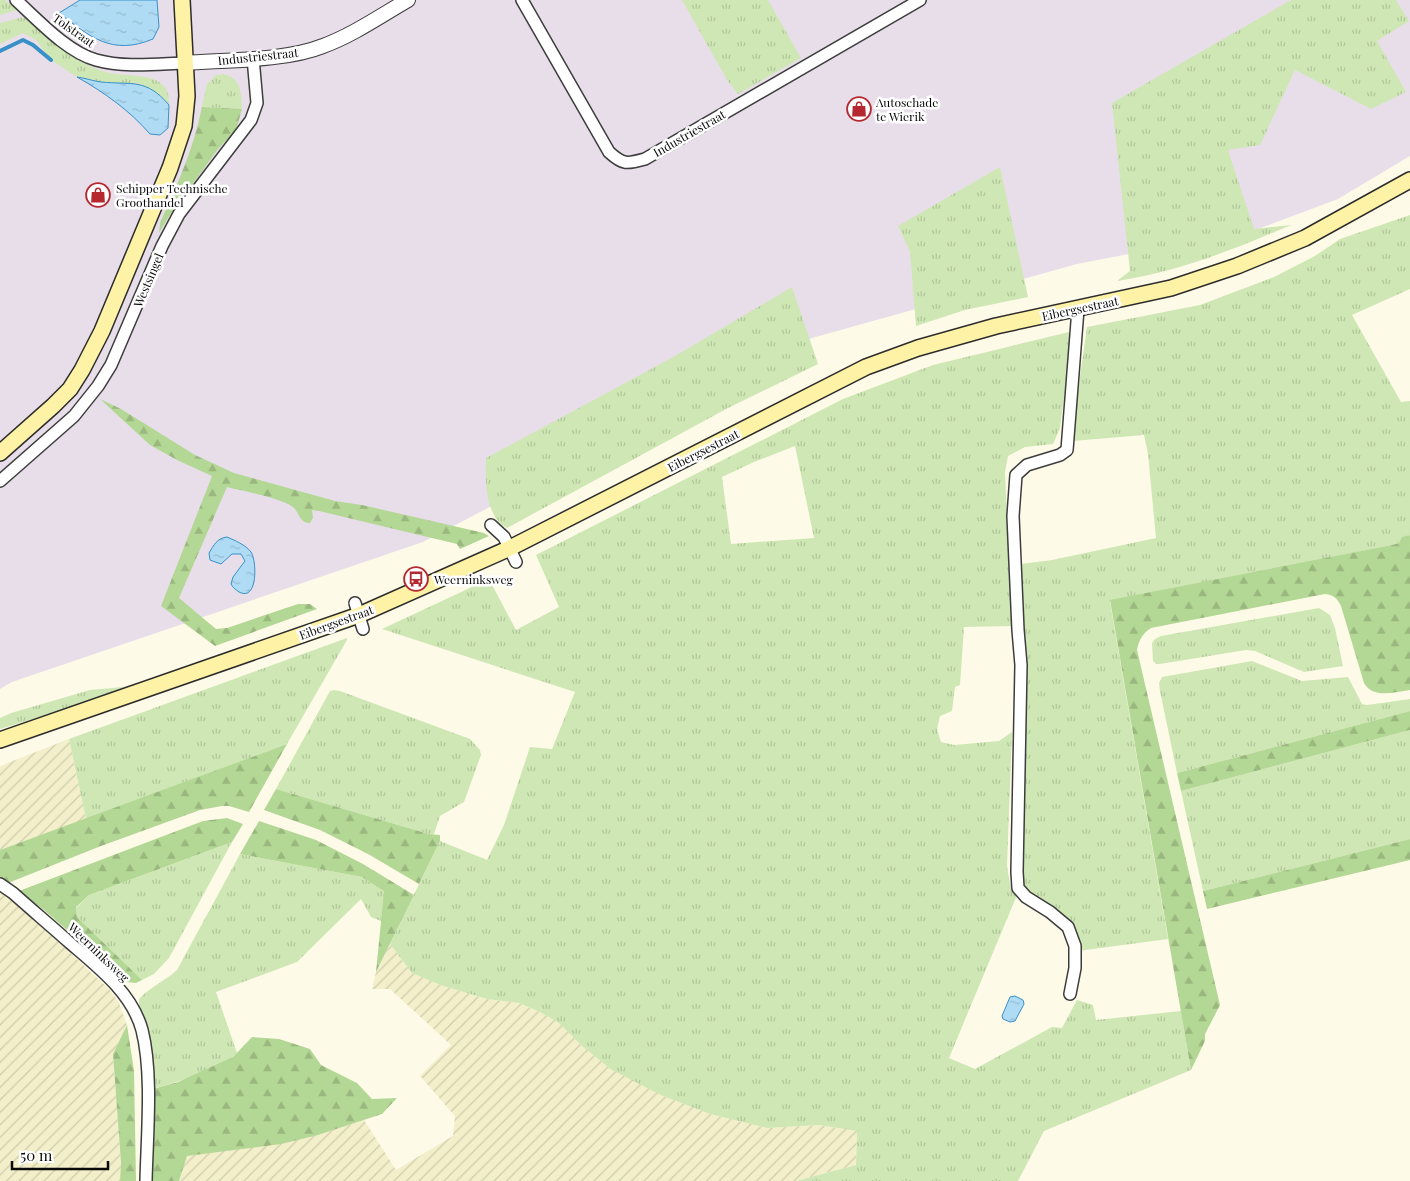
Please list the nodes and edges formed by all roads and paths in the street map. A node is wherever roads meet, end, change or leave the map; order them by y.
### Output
1 (16, 0) edge
2 (182, 0) edge
3 (408, 0) edge
4 (522, 0) edge
5 (920, 0) edge
6 (253, 58) junction
7 (185, 63) junction
8 (1410, 180) edge
9 (1078, 309) junction
10 (0, 453) edge
11 (0, 481) edge
12 (492, 525) dead end
13 (513, 555) junction
14 (0, 740) edge
15 (0, 884) edge
16 (1070, 994) dead end
17 (146, 1181) edge

1 - 7 street, Tolstraat
2 - 7 main road, Westsingel
3 - 6 street, Industriestraat
4 - 5 street, Industriestraat
6 - 7 street, Industriestraat
6 - 11 street, Westsingel
7 - 10 main road, Westsingel
8 - 9 main road, Eibergsestraat
9 - 13 main road, Eibergsestraat
9 - 16 street
12 - 13 street
13 - 14 main road, Eibergsestraat
15 - 17 street, Weerninksweg

